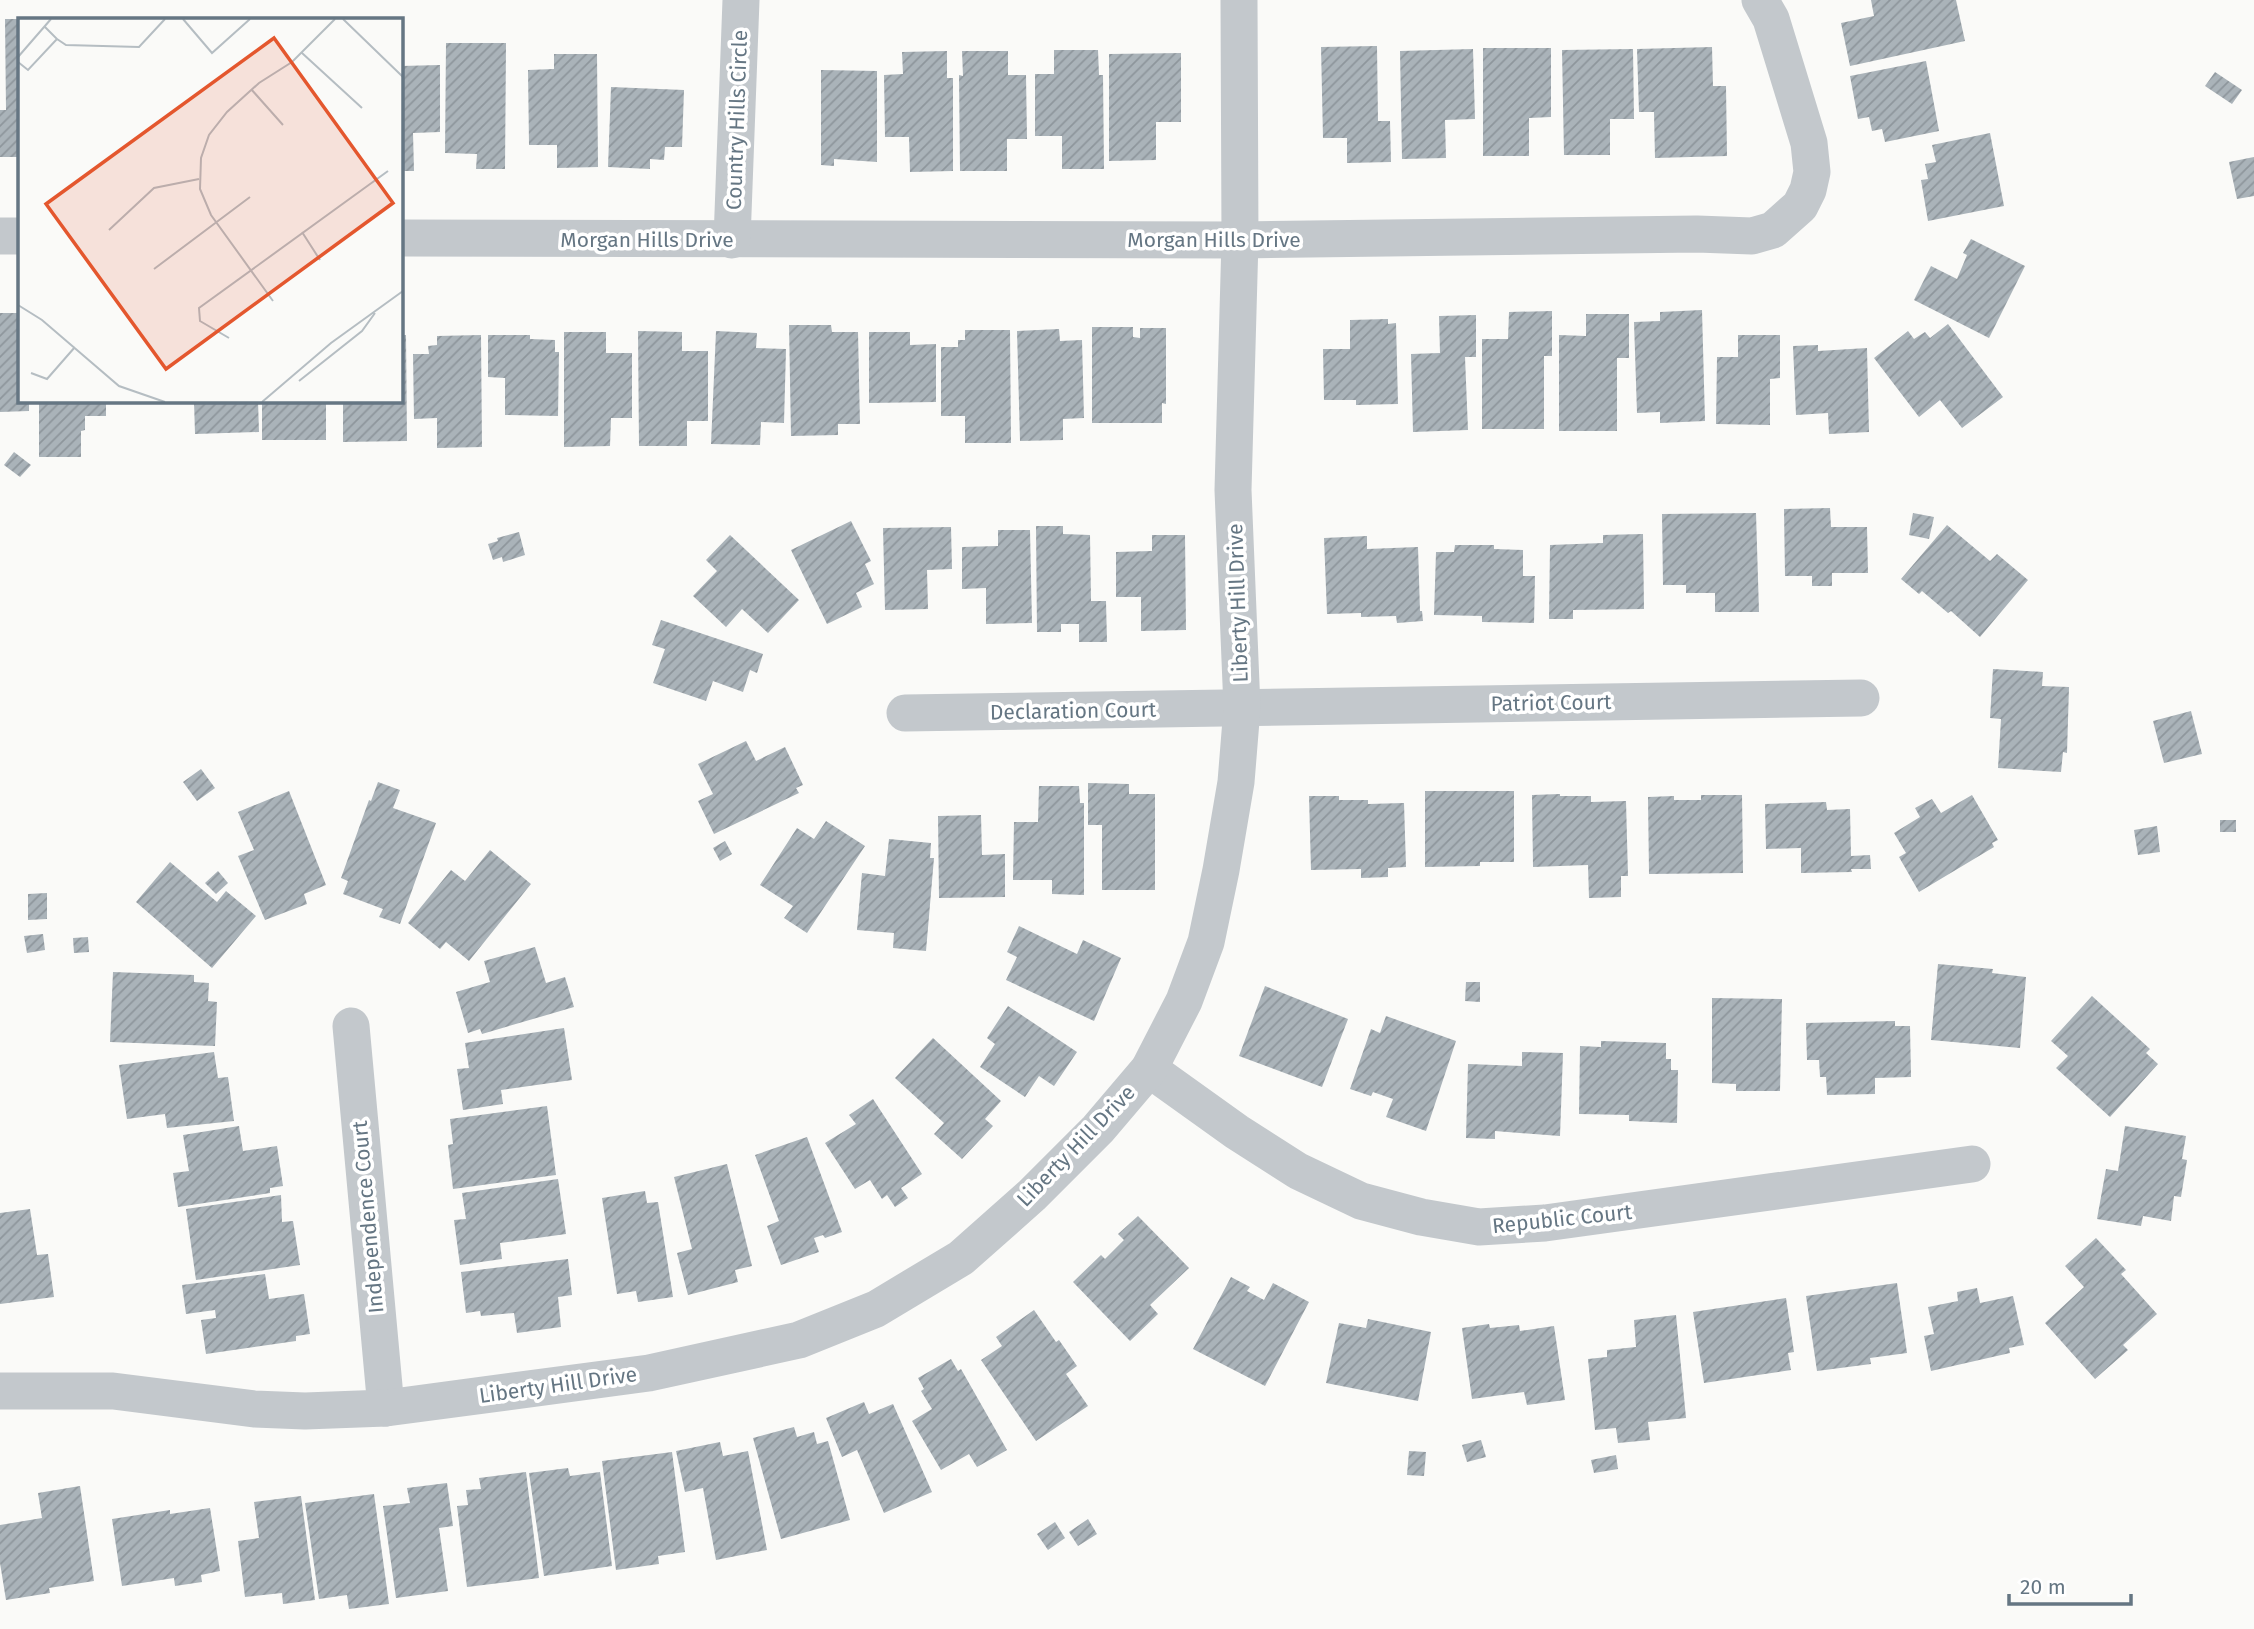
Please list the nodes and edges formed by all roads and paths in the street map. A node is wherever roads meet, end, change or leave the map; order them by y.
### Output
1 (741, 0) edge
2 (1239, 0) edge
3 (1760, 0) edge
4 (0, 236) edge
5 (18, 236) edge
6 (402, 238) edge
7 (732, 240) junction
8 (1240, 240) junction
9 (1861, 698) dead end
10 (1242, 708) junction
11 (905, 713) dead end
12 (351, 1026) dead end
13 (1149, 1069) junction
14 (1972, 1164) dead end
15 (0, 1391) edge
16 (386, 1409) junction

1 - 7 street, Country Hills Circle
2 - 8 street, Liberty Hill Drive
3 - 8 street, Morgan Hills Drive
4 - 5 street
6 - 7 street, Morgan Hills Drive
7 - 8 street, Morgan Hills Drive
8 - 10 street, Liberty Hill Drive
9 - 10 street, Patriot Court
10 - 11 street, Declaration Court
10 - 13 street, Liberty Hill Drive
12 - 16 street, Independence Court
13 - 14 street, Republic Court
13 - 16 street, Liberty Hill Drive
15 - 16 street, Liberty Hill Drive

